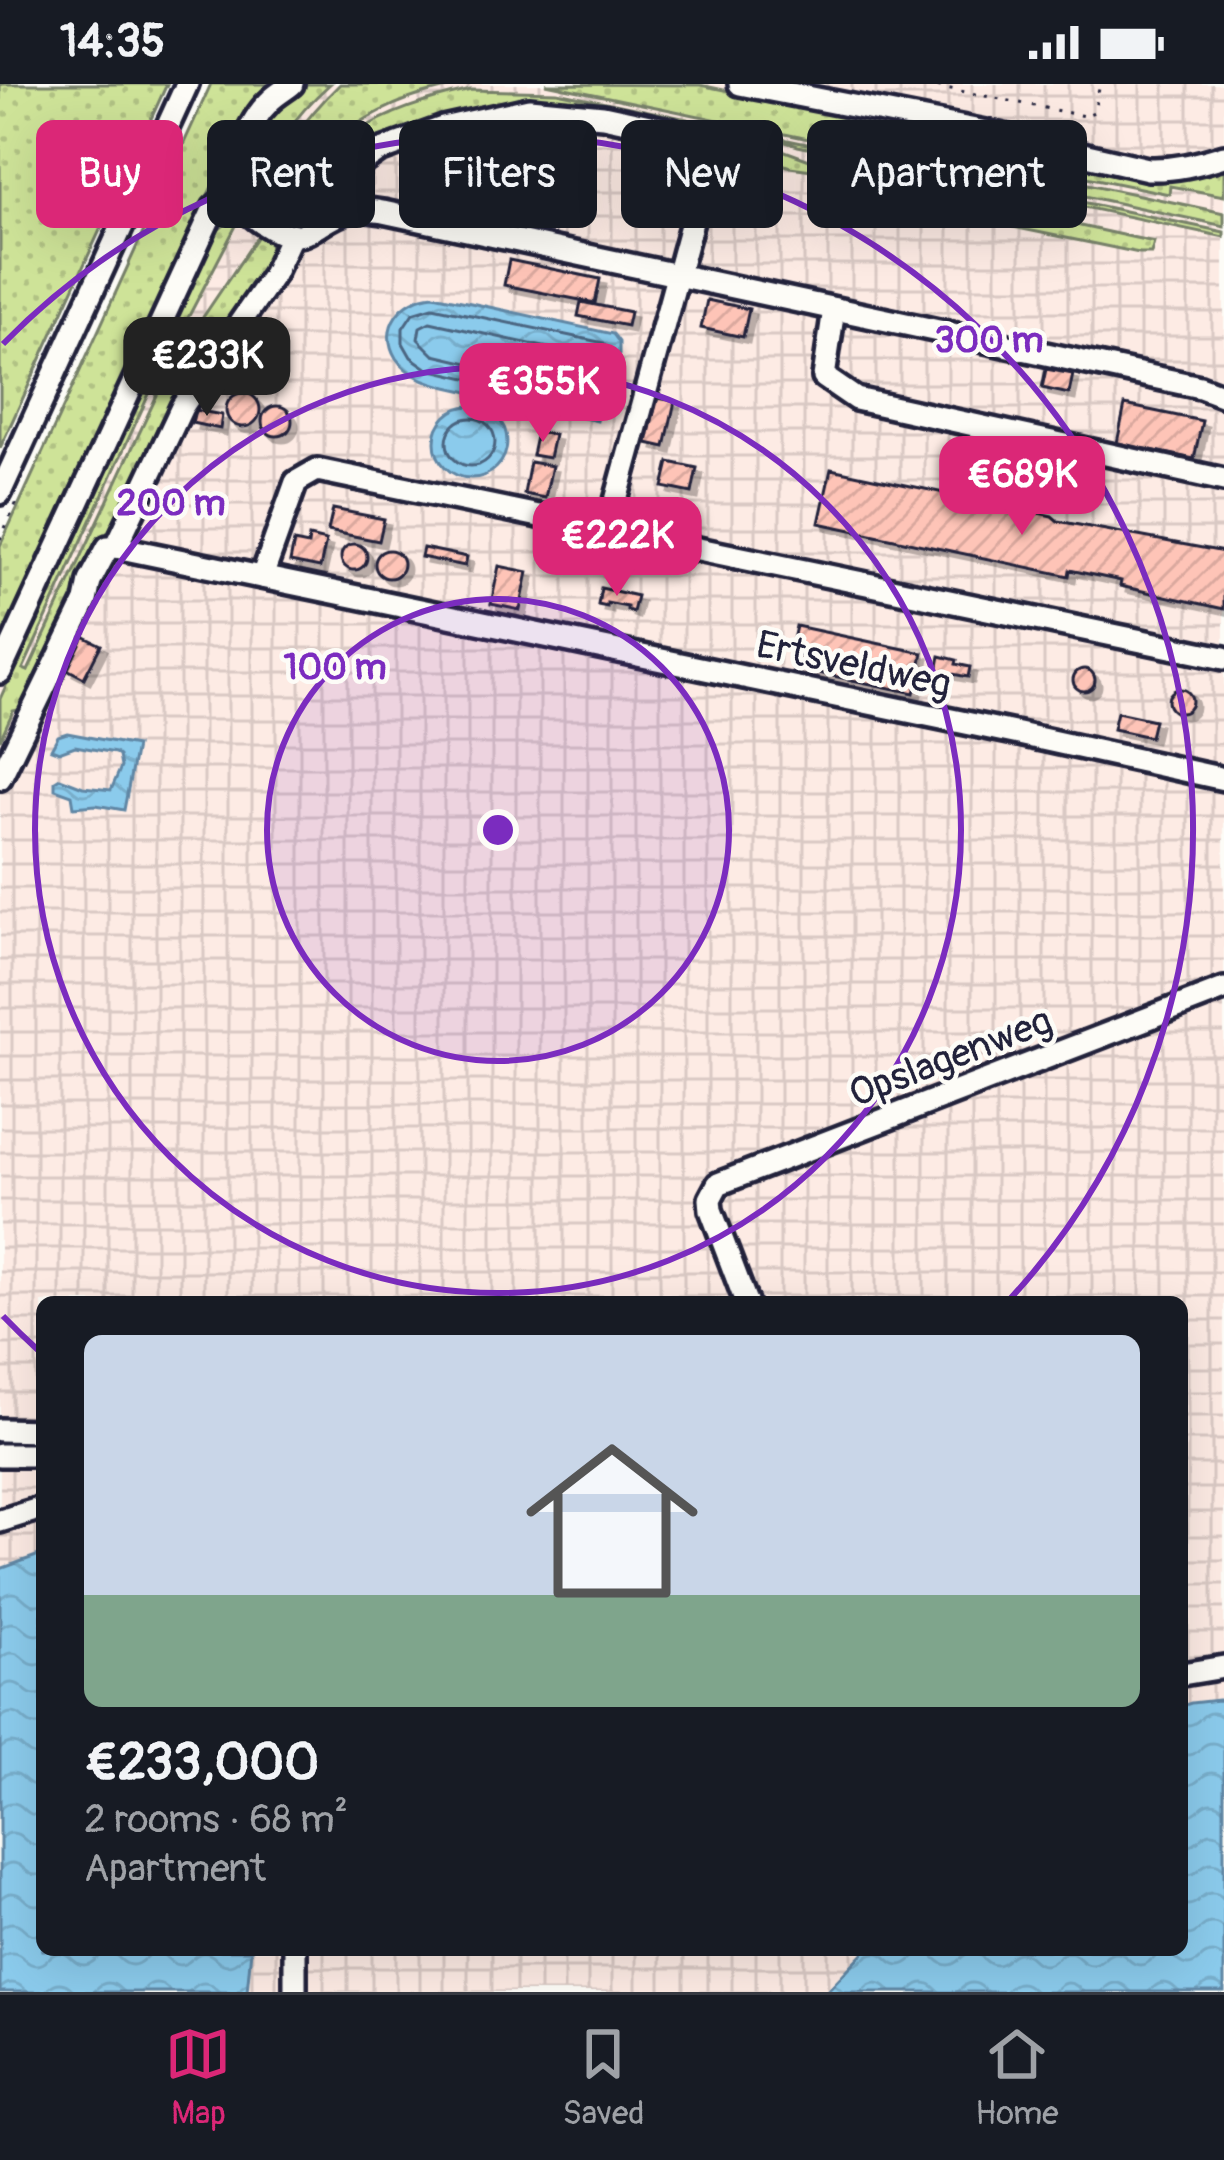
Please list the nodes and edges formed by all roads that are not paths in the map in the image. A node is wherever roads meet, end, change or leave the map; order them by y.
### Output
1 (187, 84) edge
2 (292, 84) edge
3 (740, 84) edge
4 (256, 120) edge
5 (375, 154) edge
6 (1224, 156) edge
7 (375, 211) edge
8 (207, 223) edge
9 (274, 228) edge
10 (315, 228) edge
11 (292, 235) junction
12 (676, 274) junction
13 (834, 309) junction
14 (1224, 396) edge
15 (1224, 480) edge
16 (0, 493) edge
17 (608, 530) junction
18 (116, 547) junction
19 (262, 577) junction
20 (1224, 658) edge
21 (0, 672) edge
22 (0, 778) edge
23 (1224, 779) edge
24 (1224, 989) edge
25 (744, 1296) edge
26 (0, 1430) edge
27 (36, 1431) edge
28 (0, 1455) edge
29 (36, 1455) edge
30 (36, 1510) edge
31 (0, 1521) edge
32 (1224, 1667) edge
33 (1188, 1673) edge
34 (295, 1956) edge
35 (295, 1992) edge

1 - 16 street
2 - 4 street
3 - 6 street
5 - 12 street
7 - 12 street
8 - 21 street
9 - 11 street
10 - 11 street
11 - 18 street
12 - 13 street
12 - 17 street
13 - 14 street
13 - 15 street
17 - 19 street
17 - 20 street
18 - 19 street, Ertsveldweg
18 - 22 street
19 - 23 street, Ertsveldweg
24 - 25 street, Opslagenweg
26 - 27 street
28 - 29 street
30 - 31 street
32 - 33 street
34 - 35 street

